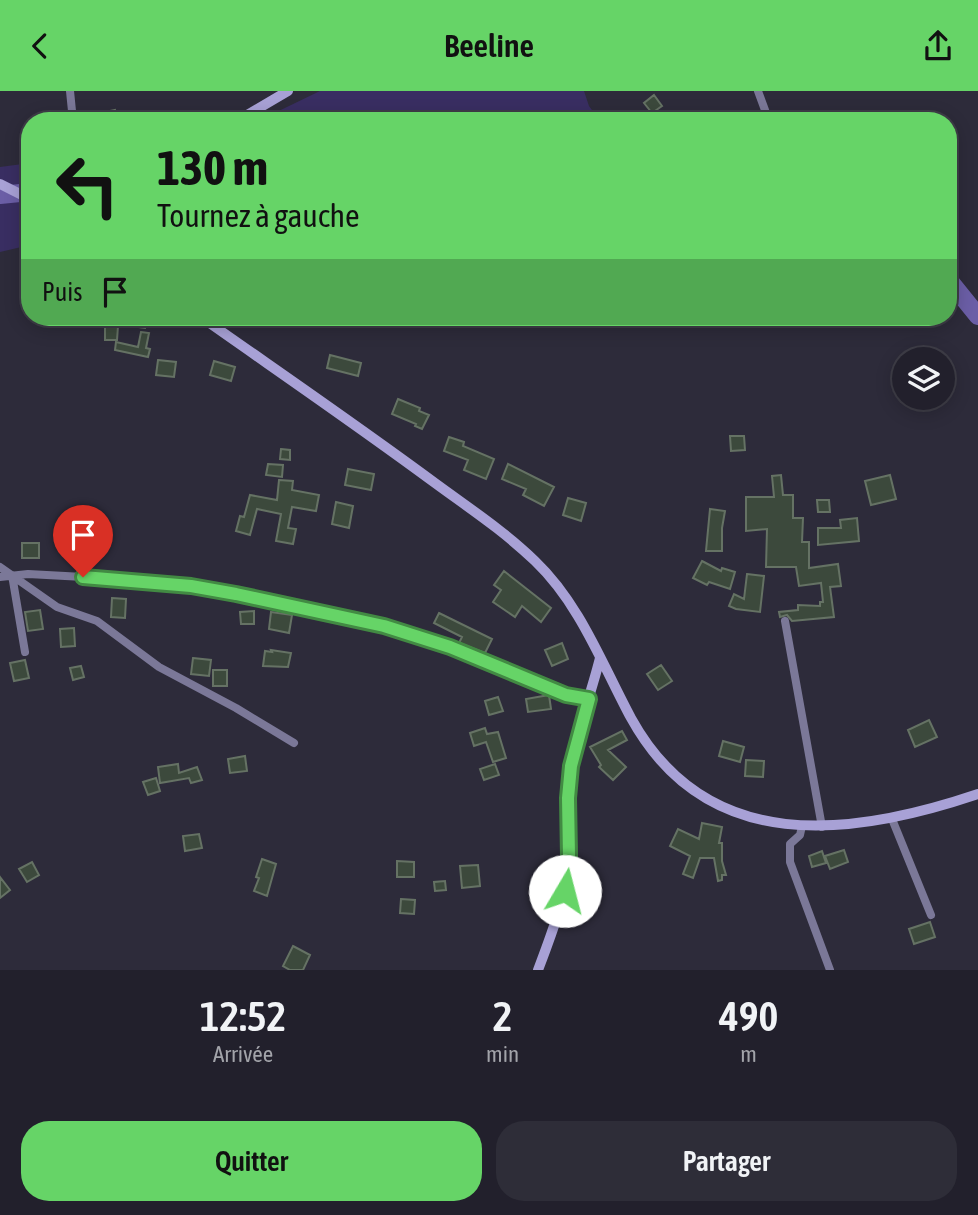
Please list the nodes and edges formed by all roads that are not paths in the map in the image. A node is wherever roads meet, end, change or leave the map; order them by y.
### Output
1 (71, 91) edge
2 (288, 91) edge
3 (758, 91) edge
4 (72, 112) edge
5 (252, 112) edge
6 (766, 112) edge
7 (0, 184) edge
8 (21, 194) edge
9 (214, 326) edge
10 (0, 567) edge
11 (12, 575) junction
12 (0, 577) edge
13 (785, 621) dead end
14 (25, 652) dead end
15 (600, 658) junction
16 (589, 699) junction
17 (294, 743) dead end
18 (978, 794) edge
19 (892, 819) junction
20 (802, 826) junction
21 (822, 827) junction
22 (931, 915) dead end
23 (538, 970) edge
24 (830, 970) edge

1 - 4 street
2 - 5 main road
3 - 6 street
7 - 8 main road
9 - 15 main road
10 - 11 street
11 - 12 street
11 - 14 street
11 - 16 street
11 - 17 street
13 - 21 street
15 - 16 main road
15 - 20 main road
16 - 23 main road
18 - 19 main road
19 - 21 main road
19 - 22 street
20 - 21 main road
20 - 24 street

